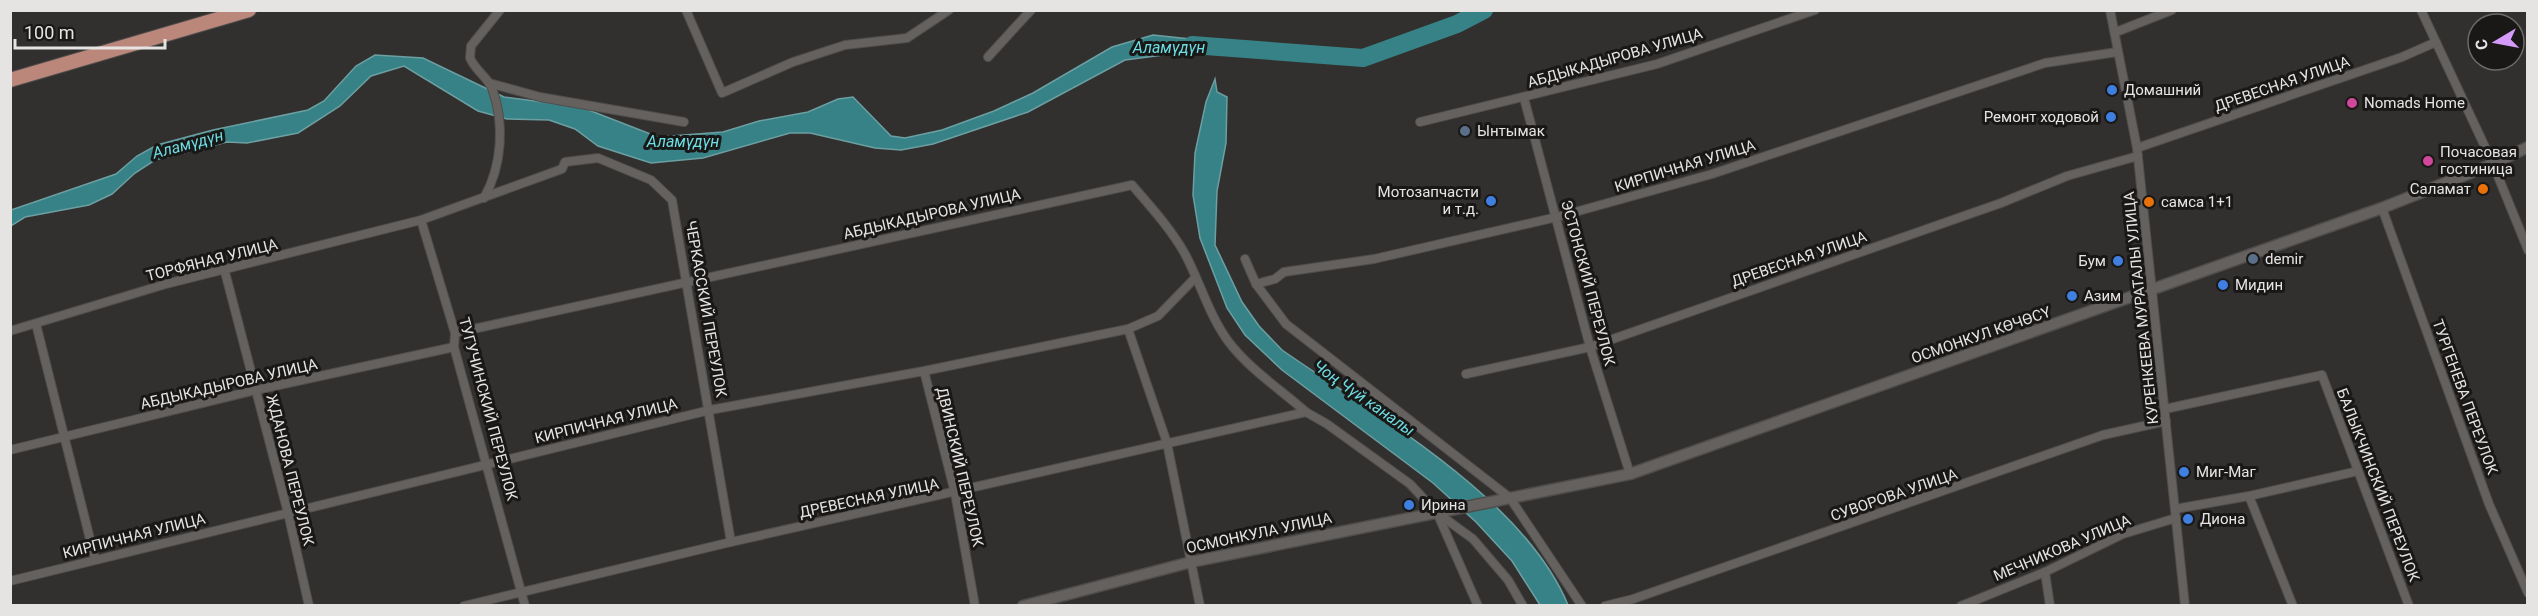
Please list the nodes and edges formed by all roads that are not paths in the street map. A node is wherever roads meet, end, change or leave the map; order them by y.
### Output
1 (249, 10) edge
2 (500, 10) edge
3 (686, 10) edge
4 (949, 10) edge
5 (1031, 10) edge
6 (1815, 10) edge
7 (2110, 10) edge
8 (2172, 10) edge
9 (2421, 10) edge
10 (2116, 32) junction
11 (2436, 42) junction
12 (2117, 52) junction
13 (988, 57) dead end
14 (10, 80) edge
15 (491, 86) junction
16 (1524, 98) junction
17 (684, 122) dead end
18 (1420, 122) dead end
19 (2528, 147) edge
20 (2137, 152) junction
21 (565, 162) joint
22 (2493, 164) junction
23 (484, 198) junction
24 (2382, 208) junction
25 (1557, 217) junction
26 (422, 220) junction
27 (2528, 250) edge
28 (1245, 259) dead end
29 (225, 272) junction
30 (1195, 278) junction
31 (687, 282) junction
32 (1256, 284) junction
33 (2151, 291) junction
34 (36, 324) junction
35 (1128, 329) junction
36 (10, 331) edge
37 (454, 333) junction
38 (454, 347) junction
39 (1590, 347) junction
40 (924, 371) junction
41 (1466, 374) dead end
42 (256, 390) junction
43 (2165, 409) junction
44 (710, 410) junction
45 (1306, 412) junction
46 (2166, 422) junction
47 (64, 438) junction
48 (1167, 443) junction
49 (10, 450) edge
50 (488, 465) junction
51 (2358, 471) junction
52 (1630, 474) junction
53 (955, 493) junction
54 (2249, 496) junction
55 (1507, 498) junction
56 (1441, 511) junction
57 (288, 513) junction
58 (2175, 514) junction
59 (731, 542) junction
60 (95, 559) junction
61 (1191, 562) junction
62 (2045, 572) junction
63 (10, 581) edge
64 (521, 592) junction
65 (2528, 593) edge
66 (309, 606) edge
67 (464, 606) edge
68 (525, 606) edge
69 (975, 606) edge
70 (1023, 606) edge
71 (1200, 606) edge
72 (1478, 606) edge
73 (1523, 606) edge
74 (1582, 606) edge
75 (1605, 606) edge
76 (1961, 606) edge
77 (2049, 606) edge
78 (2184, 606) edge
79 (2293, 606) edge
80 (2409, 606) edge

1 - 14 main road
2 - 15 street
3 - 4 street
5 - 13 street
6 - 16 street, АБДЫКАДЫРОВА УЛИЦА
7 - 10 street, КУРЕНКЕЕВА МУРАТАЛЫ УЛИЦА
8 - 10 street
9 - 11 street
10 - 12 street, КУРЕНКЕЕВА МУРАТАЛЫ УЛИЦА
11 - 20 street, ДРЕВЕСНАЯ УЛИЦА
11 - 22 street
12 - 20 street, КУРЕНКЕЕВА МУРАТАЛЫ УЛИЦА
12 - 25 street, КИРПИЧНАЯ УЛИЦА
15 - 17 street
15 - 23 street
16 - 18 street, АБДЫКАДЫРОВА УЛИЦА
16 - 25 street, ЭСТОНСКИЙ ПЕРЕУЛОК
19 - 22 street, ОСМОНКУЛ КӨЧӨСҮ
20 - 33 street, КУРЕНКЕЕВА МУРАТАЛЫ УЛИЦА
20 - 39 street, ДРЕВЕСНАЯ УЛИЦА
21 - 23 street, ТОРФЯНАЯ УЛИЦА
21 - 31 street, ЧЕРКАССКИЙ ПЕРЕУЛОК
22 - 24 street, ОСМОНКУЛ КӨЧӨСҮ
22 - 27 street
23 - 26 street, ТОРФЯНАЯ УЛИЦА
24 - 33 street, ОСМОНКУЛ КӨЧӨСҮ
24 - 65 street, ТУРГЕНЕВА ПЕРЕУЛОК
25 - 32 street, КИРПИЧНАЯ УЛИЦА
25 - 39 street, ЭСТОНСКИЙ ПЕРЕУЛОК
26 - 29 street, ТОРФЯНАЯ УЛИЦА
26 - 37 street, ТУГУЧИНСКИЙ ПЕРЕУЛОК
28 - 32 street
29 - 34 street, ТОРФЯНАЯ УЛИЦА
29 - 42 street, ЖДАНОВА ПЕРЕУЛОК
30 - 31 street, АБДЫКАДЫРОВА УЛИЦА
30 - 35 street, КИРПИЧНАЯ УЛИЦА
30 - 45 street, АБДЫКАДЫРОВА УЛИЦА
31 - 37 street, АБДЫКАДЫРОВА УЛИЦА
31 - 44 street, ЧЕРКАССКИЙ ПЕРЕУЛОК
32 - 55 street
33 - 43 street, КУРЕНКЕЕВА МУРАТАЛЫ УЛИЦА
33 - 52 street, ОСМОНКУЛ КӨЧӨСҮ
34 - 36 street, ТОРФЯНАЯ УЛИЦА
34 - 47 street
35 - 40 street, КИРПИЧНАЯ УЛИЦА
35 - 48 street
37 - 38 street, ТУГУЧИНСКИЙ ПЕРЕУЛОК
38 - 42 street, АБДЫКАДЫРОВА УЛИЦА
38 - 50 street, ТУГУЧИНСКИЙ ПЕРЕУЛОК
39 - 41 street, ДРЕВЕСНАЯ УЛИЦА
39 - 52 street, ЭСТОНСКИЙ ПЕРЕУЛОК
40 - 44 street, КИРПИЧНАЯ УЛИЦА
40 - 53 street, ДВИНСКИЙ ПЕРЕУЛОК
42 - 47 street, АБДЫКАДЫРОВА УЛИЦА
42 - 57 street, ЖДАНОВА ПЕРЕУЛОК
43 - 46 street, КУРЕНКЕЕВА МУРАТАЛЫ УЛИЦА
43 - 51 street, БАЛЫКЧИНСКИЙ ПЕРЕУЛОК
44 - 50 street, КИРПИЧНАЯ УЛИЦА
44 - 59 street, ЧЕРКАССКИЙ ПЕРЕУЛОК
45 - 48 street, ДРЕВЕСНАЯ УЛИЦА
45 - 56 street, АБДЫКАДЫРОВА УЛИЦА
46 - 58 street, КУРЕНКЕЕВА МУРАТАЛЫ УЛИЦА
46 - 75 street, СУВОРОВА УЛИЦА
47 - 49 street, АБДЫКАДЫРОВА УЛИЦА
47 - 60 street
48 - 53 street, ДРЕВЕСНАЯ УЛИЦА
48 - 61 street
50 - 57 street, КИРПИЧНАЯ УЛИЦА
50 - 64 street, ТУГУЧИНСКИЙ ПЕРЕУЛОК
51 - 54 street, МЕЧНИКОВА УЛИЦА
51 - 80 street, БАЛЫКЧИНСКИЙ ПЕРЕУЛОК
52 - 55 street, ОСМОНКУЛ КӨЧӨСҮ
53 - 59 street, ДРЕВЕСНАЯ УЛИЦА
53 - 69 street, ДВИНСКИЙ ПЕРЕУЛОК
54 - 58 street, МЕЧНИКОВА УЛИЦА
54 - 79 street
55 - 56 street, ОСМОНКУЛА УЛИЦА
55 - 74 street
56 - 61 street, ОСМОНКУЛА УЛИЦА
56 - 72 street
56 - 73 street
57 - 60 street, КИРПИЧНАЯ УЛИЦА
57 - 66 street, ЖДАНОВА ПЕРЕУЛОК
58 - 62 street, МЕЧНИКОВА УЛИЦА
58 - 78 street, КУРЕНКЕЕВА МУРАТАЛЫ УЛИЦА
59 - 64 street, ДРЕВЕСНАЯ УЛИЦА
60 - 63 street, КИРПИЧНАЯ УЛИЦА
61 - 70 street, ОСМОНКУЛА УЛИЦА
61 - 71 street
62 - 76 street, МЕЧНИКОВА УЛИЦА
62 - 77 street
64 - 67 street, ДРЕВЕСНАЯ УЛИЦА
64 - 68 street, ТУГУЧИНСКИЙ ПЕРЕУЛОК

